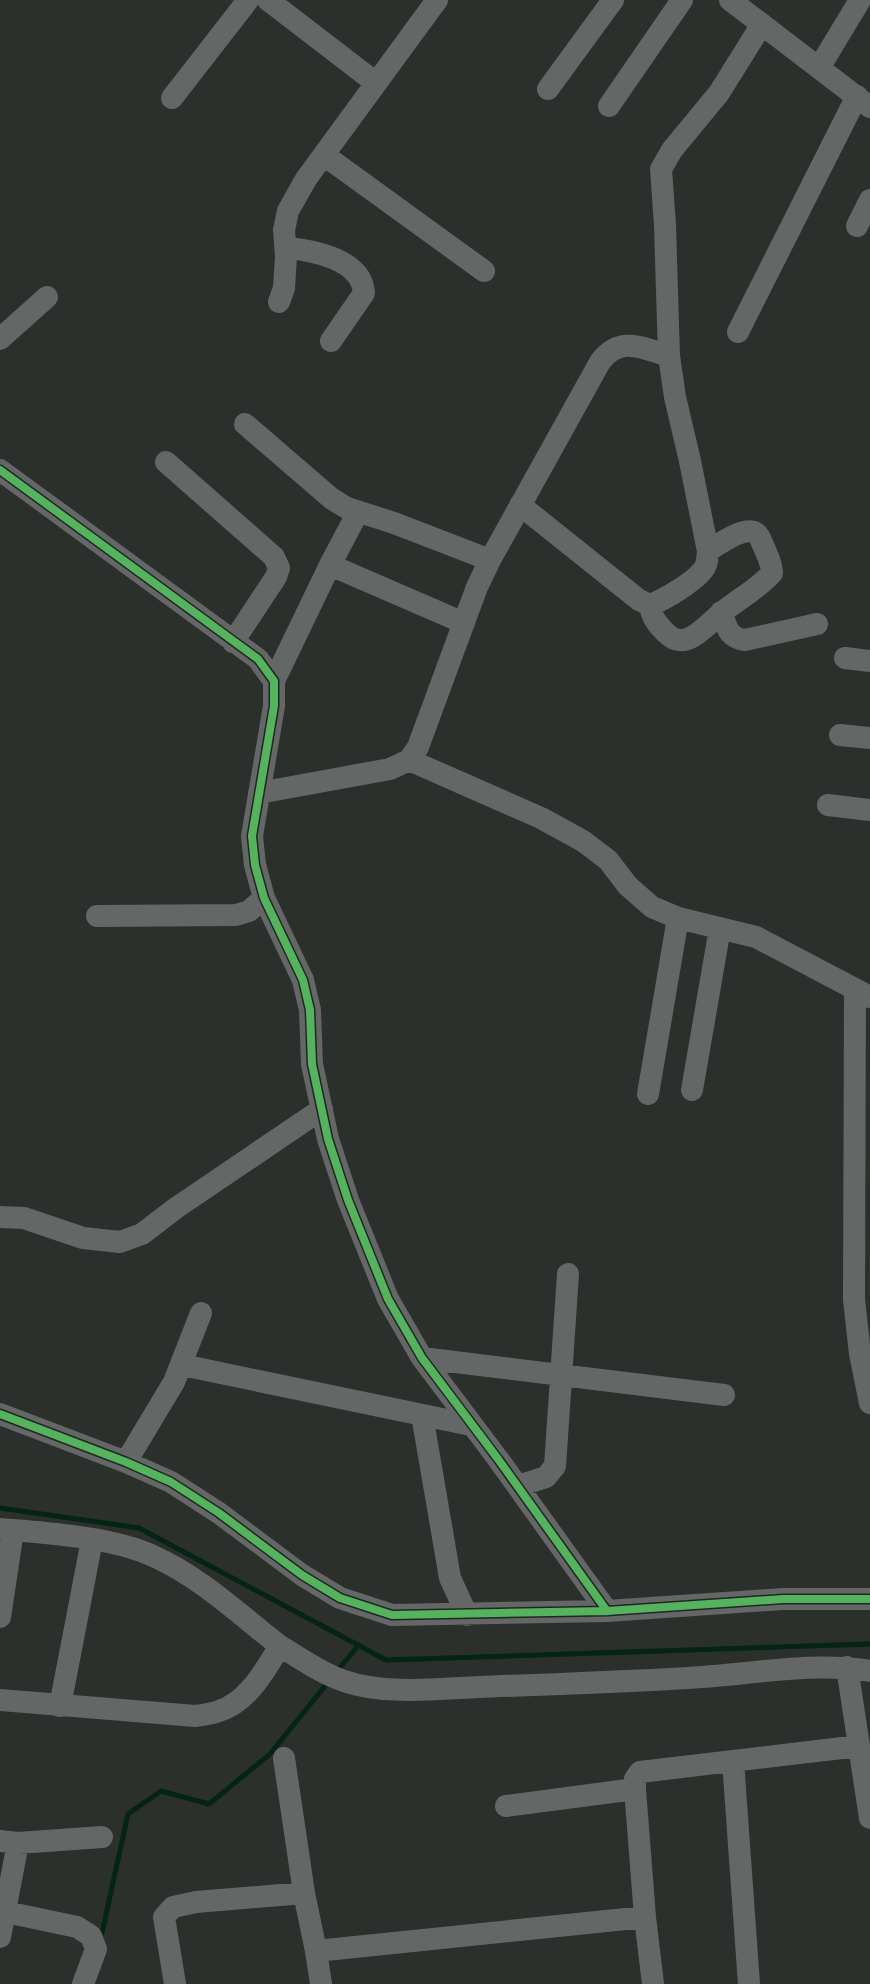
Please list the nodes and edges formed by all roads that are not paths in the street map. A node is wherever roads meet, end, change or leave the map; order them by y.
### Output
1 (248, 0) edge
2 (268, 0) edge
3 (437, 0) edge
4 (613, 0) edge
5 (682, 0) edge
6 (730, 0) edge
7 (860, 0) edge
8 (762, 24) junction
9 (819, 68) junction
10 (376, 83) junction
11 (548, 89) dead end
12 (172, 98) dead end
13 (863, 102) edge
14 (609, 106) dead end
15 (324, 155) junction
16 (870, 200) edge
17 (857, 226) dead end
18 (285, 248) junction
19 (484, 271) dead end
20 (46, 297) dead end
21 (279, 302) dead end
22 (738, 332) dead end
23 (0, 339) edge
24 (331, 341) dead end
25 (669, 356) junction
26 (244, 424) dead end
27 (166, 462) dead end
28 (0, 470) edge
29 (520, 505) junction
30 (358, 512) junction
31 (708, 551) junction
32 (492, 556) junction
33 (330, 565) junction
34 (650, 605) junction
35 (721, 612) junction
36 (464, 623) junction
37 (817, 624) dead end
38 (233, 642) junction
39 (846, 658) dead end
40 (870, 661) edge
41 (274, 681) junction
42 (840, 735) dead end
43 (870, 738) edge
44 (409, 760) junction
45 (259, 794) junction
46 (828, 805) dead end
47 (870, 810) edge
48 (264, 898) junction
49 (97, 916) dead end
50 (678, 918) junction
51 (720, 928) junction
52 (862, 993) edge
53 (692, 1090) dead end
54 (648, 1094) dead end
55 (322, 1109) junction
56 (862, 1213) edge
57 (0, 1217) edge
58 (568, 1274) dead end
59 (862, 1299) edge
60 (201, 1312) dead end
61 (422, 1358) junction
62 (182, 1365) junction
63 (560, 1375) junction
64 (724, 1395) dead end
65 (870, 1403) edge
66 (0, 1414) edge
67 (422, 1414) junction
68 (471, 1425) junction
69 (126, 1462) junction
70 (518, 1486) junction
71 (7, 1530) edge
72 (92, 1540) junction
73 (870, 1599) edge
74 (608, 1611) junction
75 (467, 1615) junction
76 (0, 1617) edge
77 (280, 1646) junction
78 (847, 1667) junction
79 (870, 1671) edge
80 (0, 1700) edge
81 (60, 1706) junction
82 (859, 1746) junction
83 (284, 1758) dead end
84 (733, 1761) junction
85 (634, 1789) junction
86 (506, 1806) dead end
87 (870, 1818) edge
88 (102, 1837) dead end
89 (9, 1842) edge
90 (304, 1893) junction
91 (6, 1912) junction
92 (645, 1917) junction
93 (0, 1937) edge
94 (316, 1951) junction
95 (83, 1984) edge
96 (175, 1984) edge
97 (321, 1984) edge
98 (653, 1984) edge
99 (749, 1984) edge

1 - 12 street
2 - 10 street
3 - 10 street
4 - 11 street
5 - 14 street
6 - 8 street
7 - 9 street
8 - 9 street
8 - 25 street
9 - 13 street
10 - 15 street
13 - 22 street
15 - 18 street
15 - 19 street
16 - 17 street
18 - 21 street
18 - 24 street
20 - 23 street
25 - 29 street
25 - 31 street
26 - 30 street
27 - 38 street
28 - 38 street
29 - 32 street
29 - 34 street
30 - 32 street
30 - 33 street
31 - 34 street
31 - 35 street
32 - 36 street
33 - 36 street
33 - 41 street
34 - 35 street
35 - 37 street
36 - 44 street
38 - 41 street
39 - 40 street
41 - 45 street
42 - 43 street
44 - 45 street
44 - 50 street
45 - 48 street
46 - 47 street
48 - 49 street
48 - 55 street
50 - 51 street
50 - 54 street
51 - 52 street
51 - 53 street
52 - 56 street
55 - 57 street
55 - 61 street
56 - 59 street
58 - 63 street
59 - 65 street
60 - 62 street
61 - 63 street
61 - 68 street
62 - 67 street
62 - 69 street
63 - 64 street
63 - 70 street
66 - 69 street
67 - 68 street
67 - 75 street
68 - 70 street
69 - 75 street
70 - 74 street
71 - 72 street
71 - 76 street
72 - 77 street
72 - 81 street
73 - 74 street
74 - 75 street
77 - 78 street
77 - 81 street
78 - 79 street
78 - 82 street
80 - 81 street
82 - 84 street
82 - 87 street
83 - 90 street
84 - 85 street
84 - 99 street
85 - 86 street
85 - 92 street
88 - 89 street
89 - 91 street
90 - 94 street
90 - 96 street
91 - 93 street
91 - 95 street
92 - 94 street
92 - 98 street
94 - 97 street

